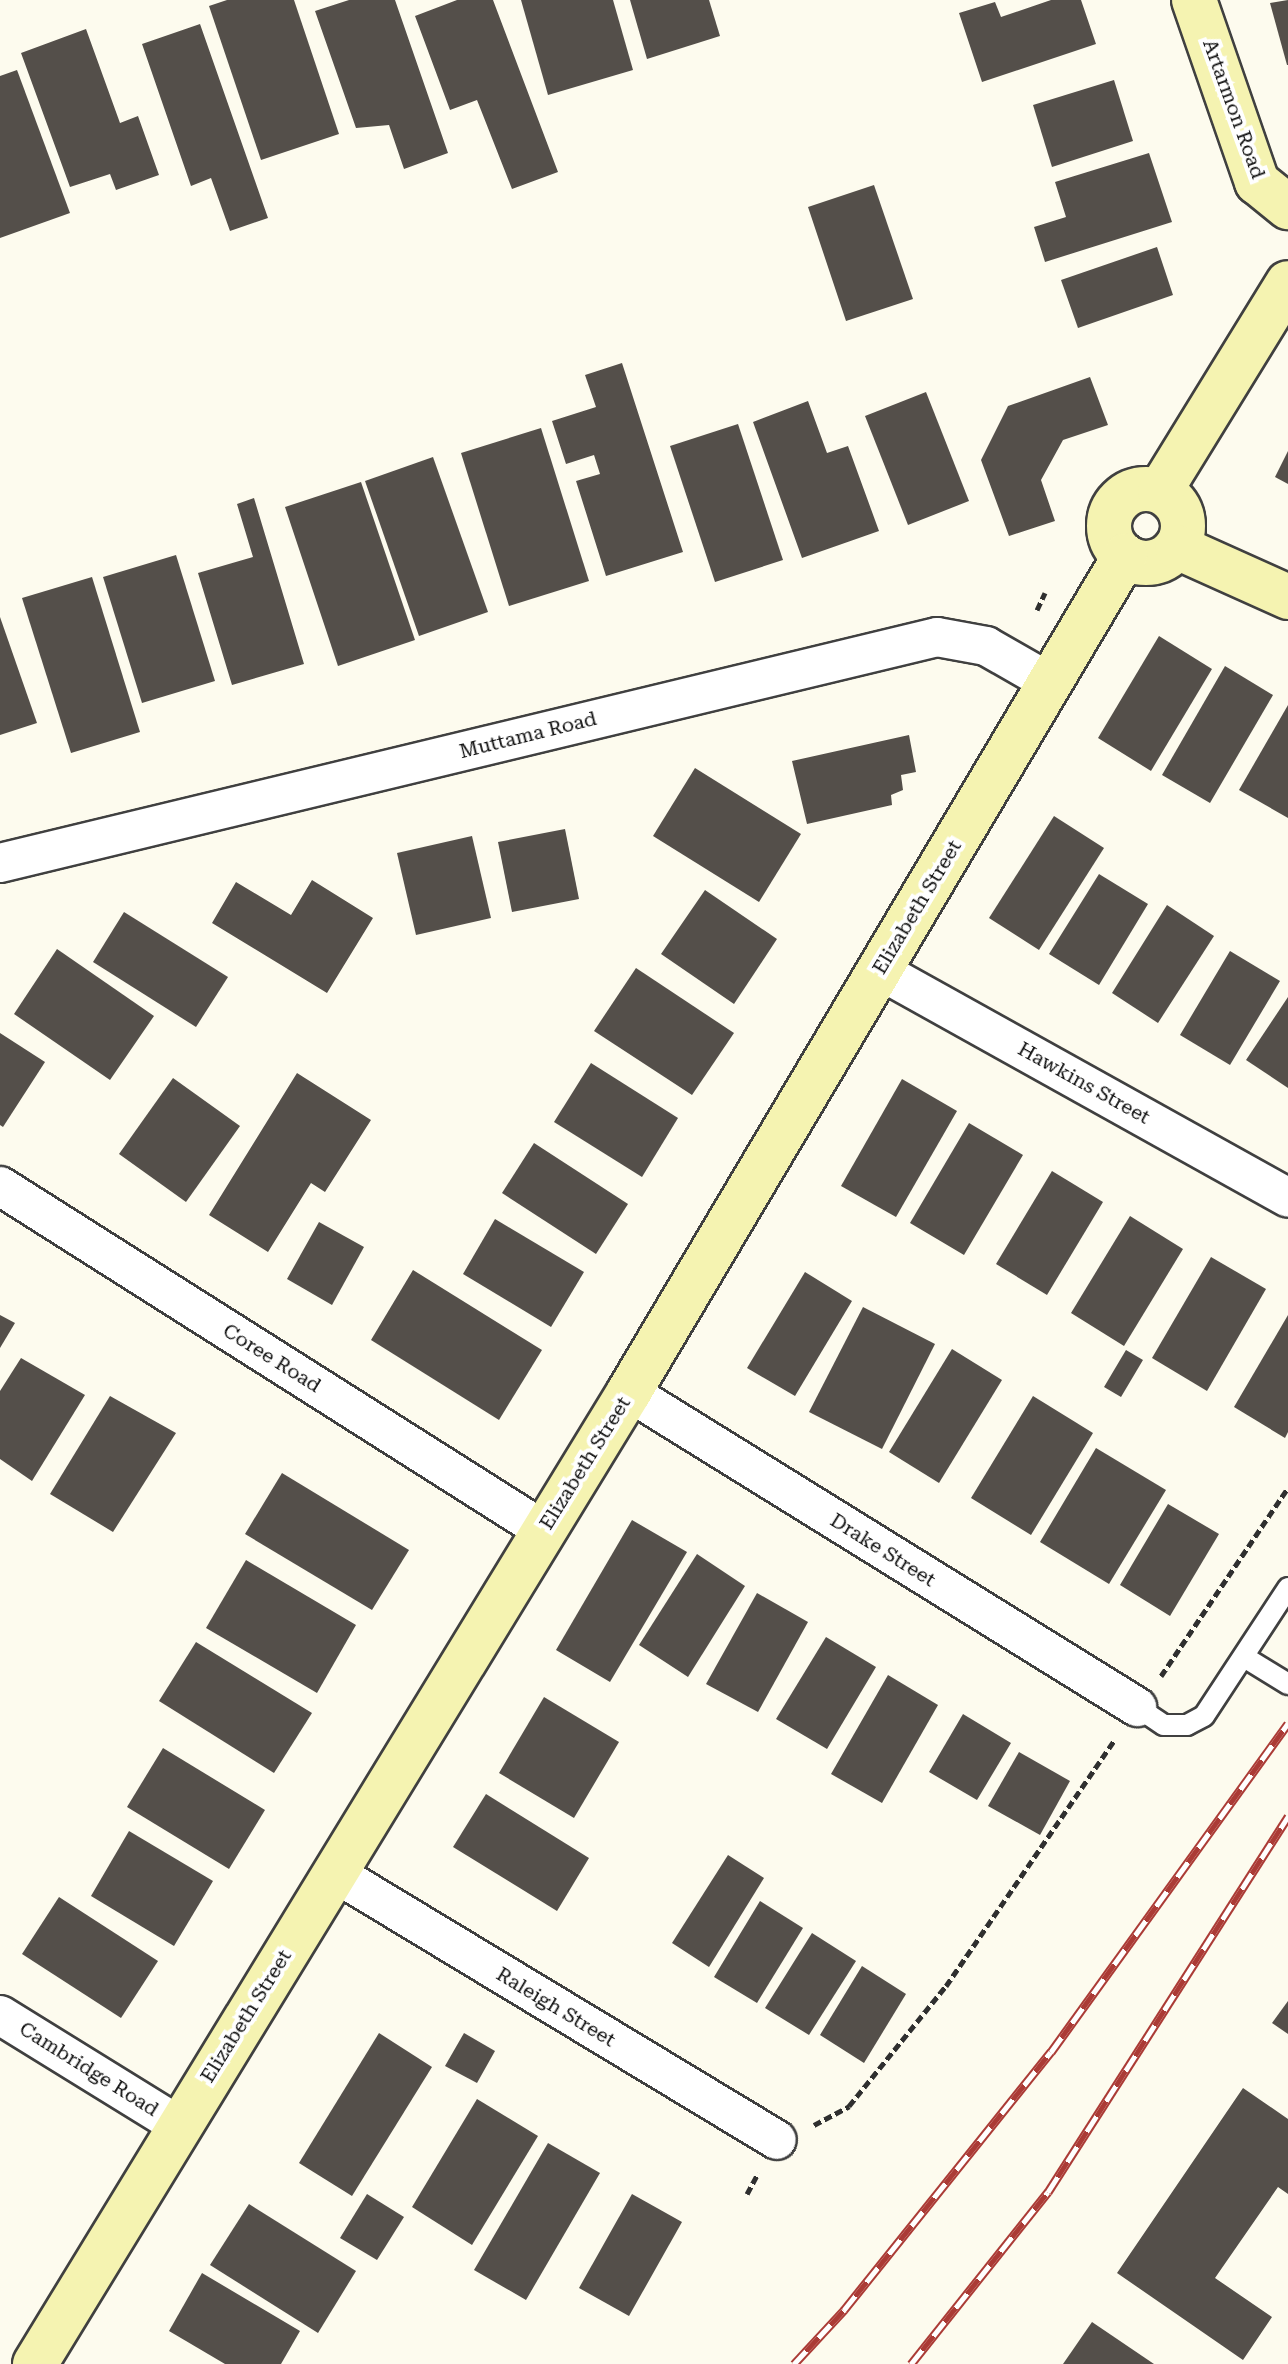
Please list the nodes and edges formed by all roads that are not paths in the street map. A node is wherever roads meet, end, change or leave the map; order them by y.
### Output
1 (1194, 0) edge
2 (1288, 207) edge
3 (1288, 283) edge
4 (1160, 491) junction
5 (1177, 547) junction
6 (1125, 556) junction
7 (1288, 597) edge
8 (1049, 682) junction
9 (0, 863) edge
10 (879, 970) junction
11 (0, 1186) edge
12 (1288, 1198) edge
13 (629, 1392) junction
14 (543, 1530) junction
15 (1288, 1588) edge
16 (1244, 1657) junction
17 (1288, 1684) edge
18 (1137, 1707) joint
19 (335, 1873) junction
20 (0, 2015) edge
21 (178, 2125) junction
22 (777, 2140) road end
23 (35, 2364) edge

1 - 2 street, Artarmon Road
3 - 4 street
4 - 5 street
4 - 6 street
5 - 6 street
5 - 7 street
6 - 8 street, Elizabeth Street
8 - 9 street, Muttama Road
8 - 10 street, Elizabeth Street
10 - 12 street, Hawkins Street
10 - 13 street, Elizabeth Street
11 - 14 street, Coree Road
13 - 14 street, Elizabeth Street
13 - 18 street, Drake Street
14 - 19 street, Elizabeth Street
15 - 16 lane
16 - 17 lane
16 - 18 lane
19 - 21 street, Elizabeth Street
19 - 22 street, Raleigh Street
20 - 21 street, Cambridge Road
21 - 23 street, Elizabeth Street

